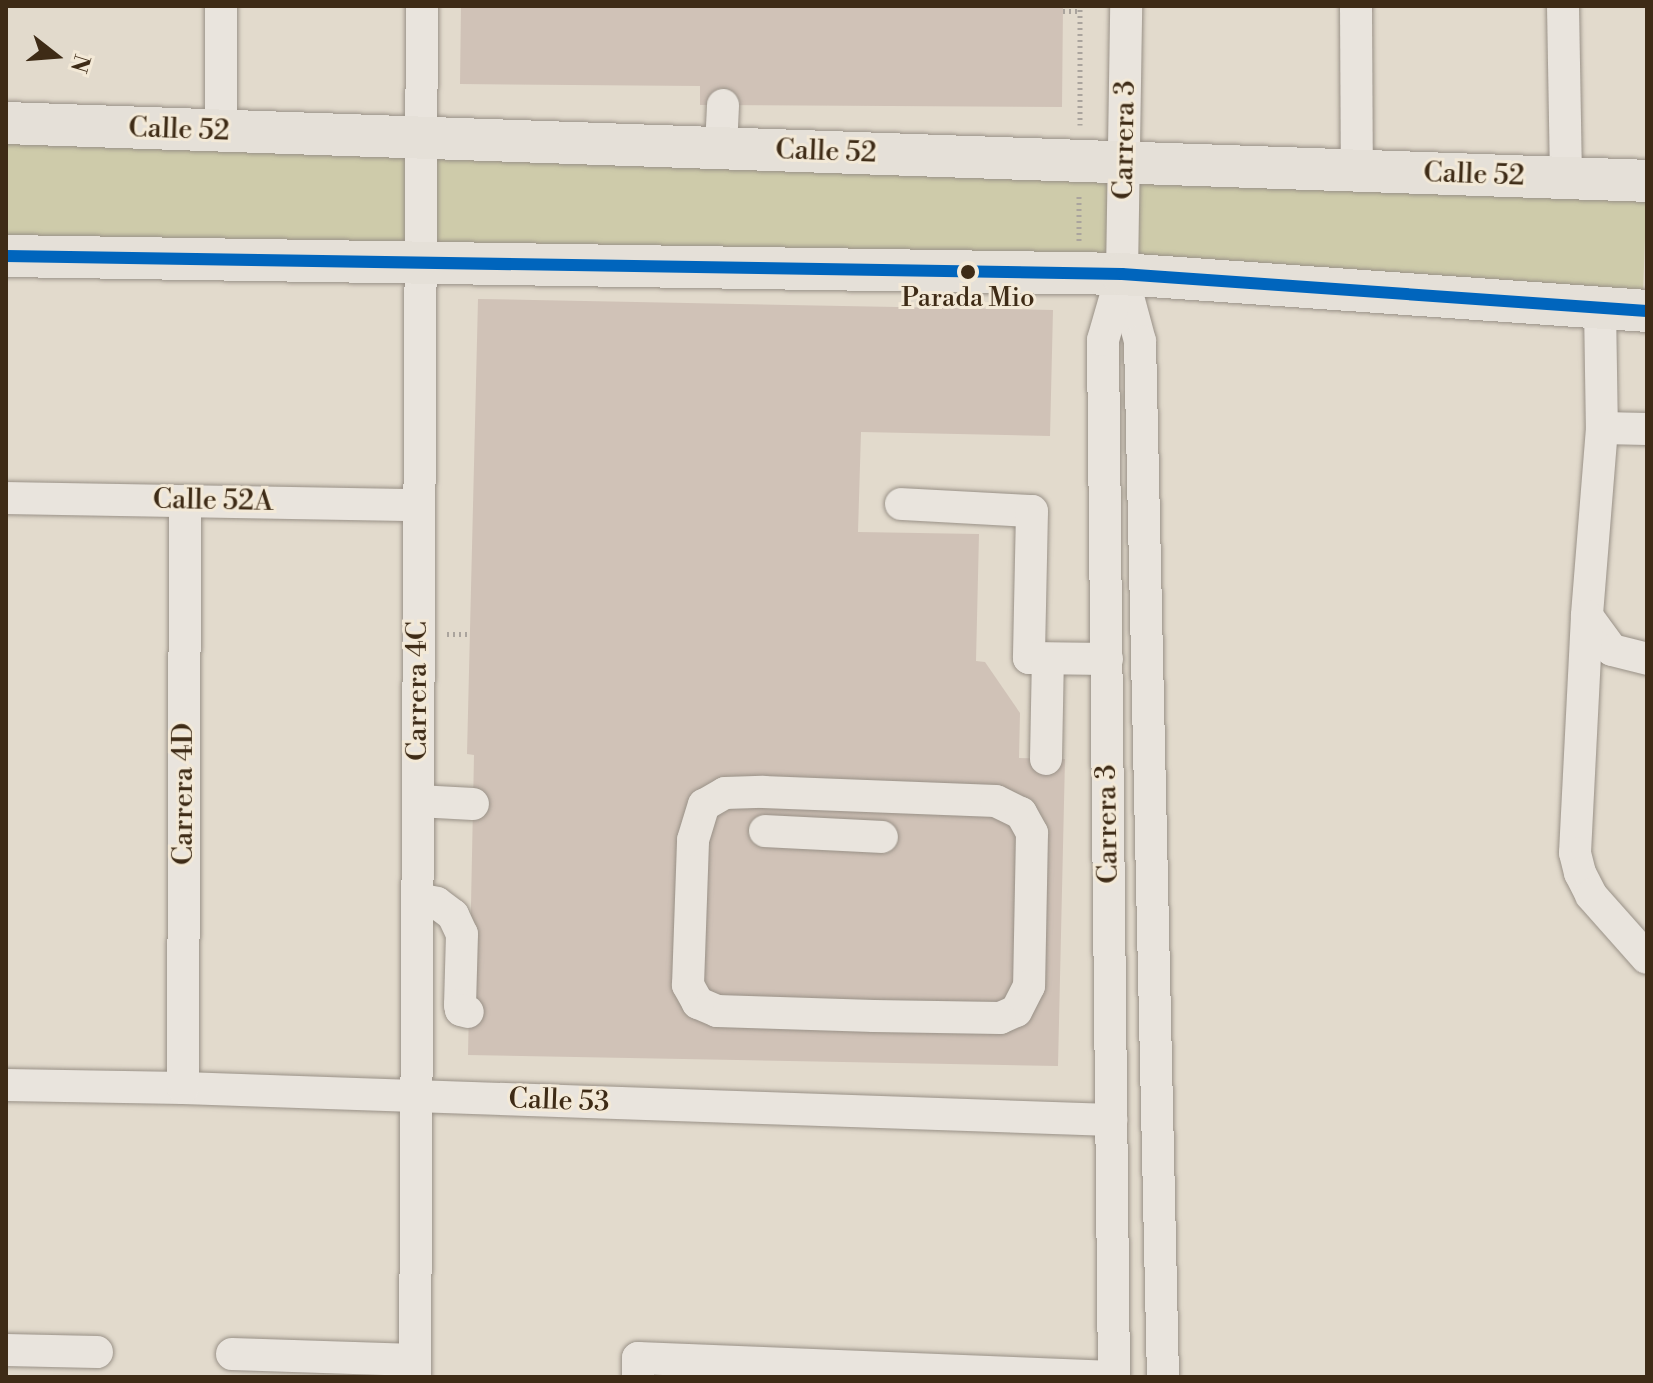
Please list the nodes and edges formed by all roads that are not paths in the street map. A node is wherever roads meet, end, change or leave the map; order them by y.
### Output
1 (221, 6) edge
2 (422, 6) edge
3 (1126, 6) edge
4 (1356, 6) edge
5 (1563, 6) edge
6 (723, 105) dead end
7 (6, 123) edge
8 (221, 131) junction
9 (421, 138) junction
10 (721, 148) junction
11 (1125, 163) junction
12 (1357, 171) junction
13 (1566, 179) junction
14 (1647, 181) edge
15 (6, 256) edge
16 (421, 265) junction
17 (1122, 274) junction
18 (1600, 307) junction
19 (1647, 311) edge
20 (1602, 428) junction
21 (1647, 429) edge
22 (6, 498) edge
23 (185, 501) junction
24 (901, 504) dead end
25 (419, 505) junction
26 (1587, 616) junction
27 (1048, 659) junction
28 (1107, 659) junction
29 (1647, 659) edge
30 (1046, 759) dead end
31 (418, 801) junction
32 (473, 804) dead end
33 (765, 831) dead end
34 (882, 837) dead end
35 (417, 899) junction
36 (1647, 958) edge
37 (698, 1003) joint
38 (468, 1012) dead end
39 (6, 1085) edge
40 (183, 1088) junction
41 (416, 1097) junction
42 (1111, 1120) junction
43 (6, 1350) edge
44 (97, 1352) dead end
45 (232, 1354) dead end
46 (638, 1367) edge
47 (415, 1369) edge
48 (876, 1372) edge
49 (1107, 1377) edge
50 (1114, 1377) edge
51 (1163, 1377) edge

1 - 8 street
2 - 9 street, Carrera 4C
3 - 11 street, Carrera 3
4 - 12 street
5 - 13 street
6 - 10 street
7 - 8 main road, Calle 52
8 - 9 main road, Calle 52
9 - 10 main road, Calle 52
9 - 16 street, Carrera 4C
10 - 11 main road, Calle 52
11 - 12 main road, Calle 52
11 - 17 street, Carrera 3
12 - 13 main road, Calle 52
13 - 14 main road, Calle 52
15 - 16 main road
16 - 17 main road
16 - 25 street, Carrera 4C
17 - 18 main road
17 - 28 street, Carrera 3
17 - 51 street, Carrera 3
18 - 19 main road
18 - 20 street
20 - 21 street
20 - 26 street
22 - 23 street, Calle 52A
23 - 25 street, Calle 52A
23 - 40 street, Carrera 4D
24 - 27 street
25 - 31 street, Carrera 4C
26 - 29 street
26 - 36 street
27 - 28 street
27 - 30 street
28 - 42 street, Carrera 3
31 - 32 street
31 - 35 street, Carrera 4C
33 - 34 street
35 - 38 street
35 - 41 street, Carrera 4C
37 - 37 street
39 - 40 street, Calle 53
40 - 41 street, Calle 53
41 - 42 street, Calle 53
41 - 47 street, Carrera 4C
42 - 50 street, Carrera 3
43 - 44 street
45 - 47 street
46 - 48 street
48 - 49 street

